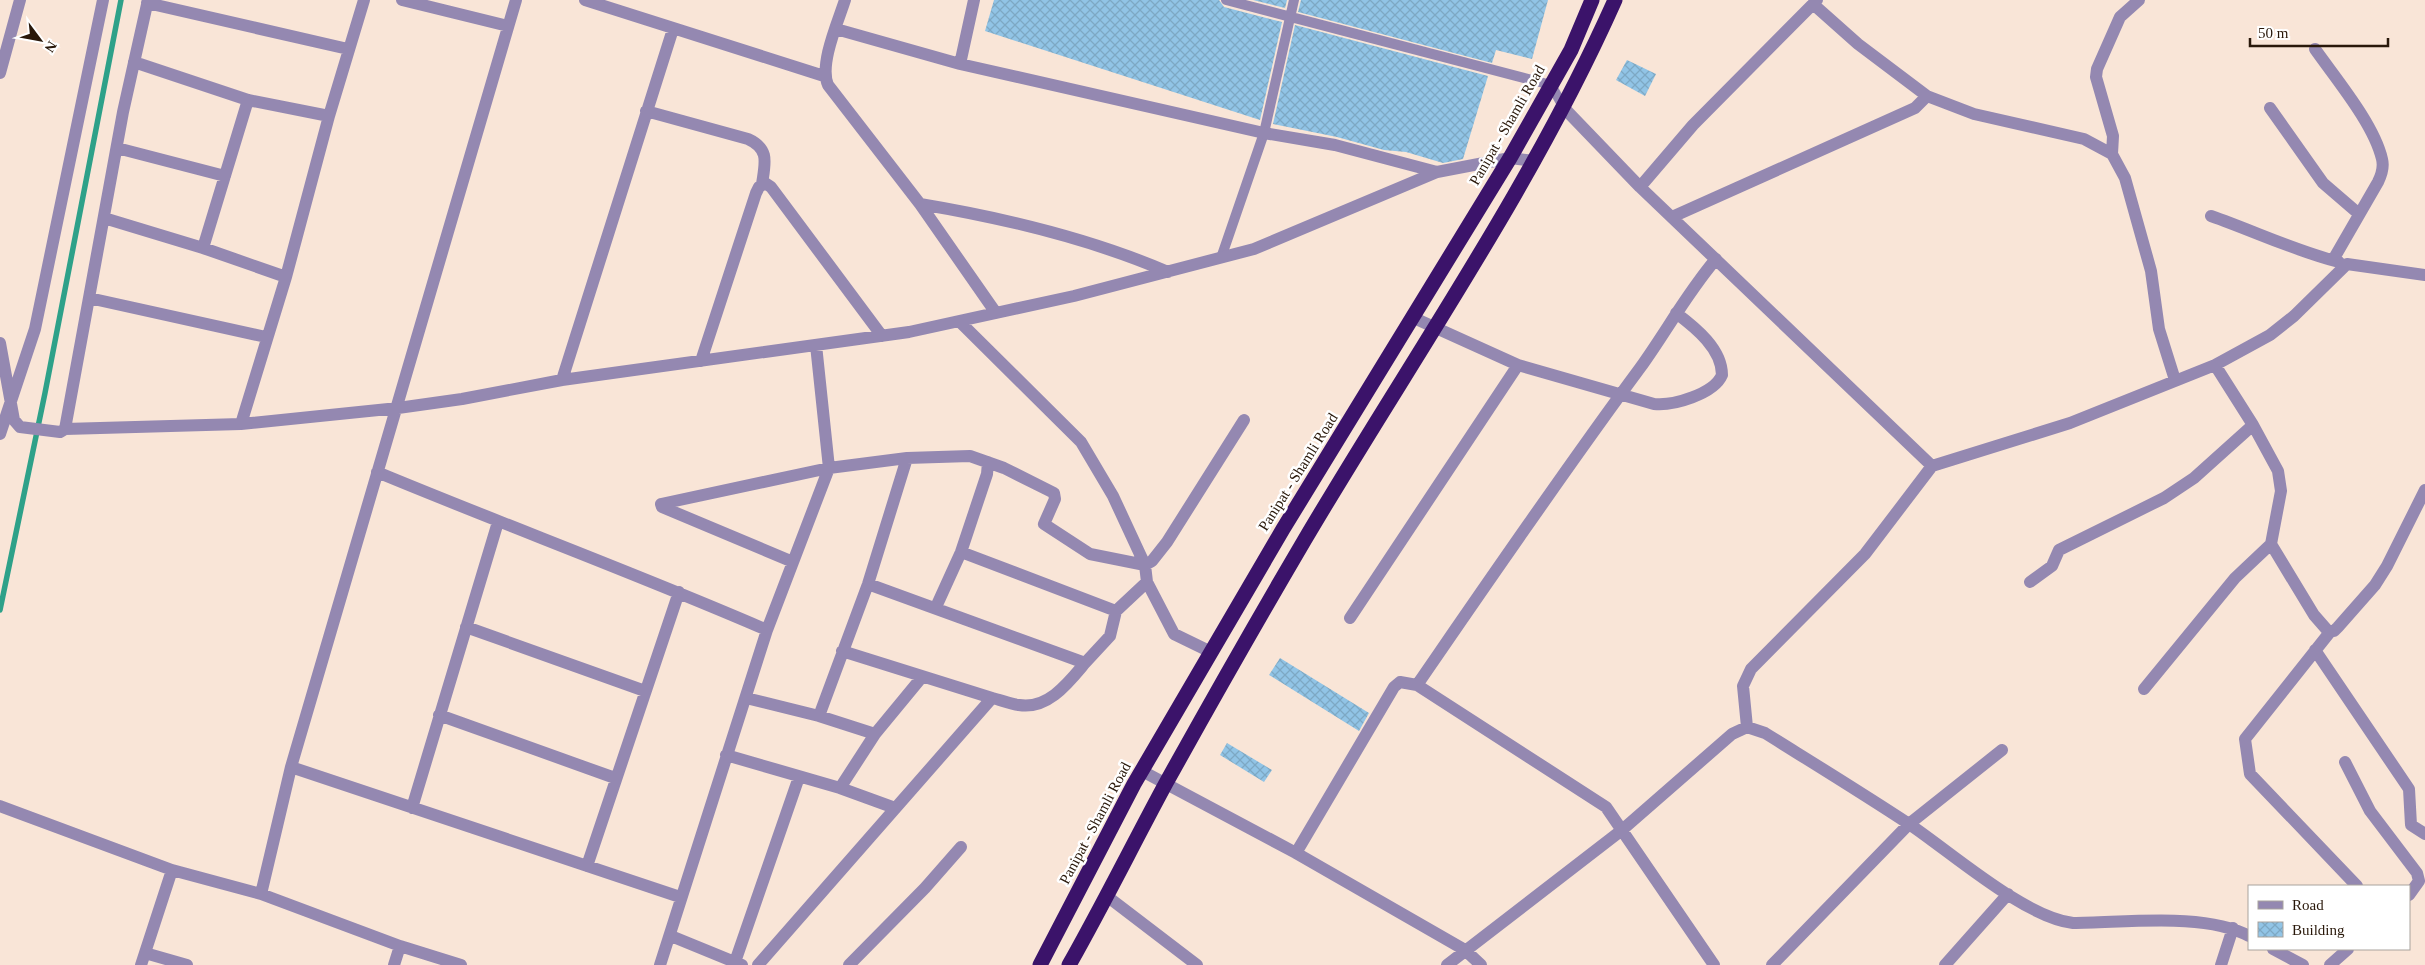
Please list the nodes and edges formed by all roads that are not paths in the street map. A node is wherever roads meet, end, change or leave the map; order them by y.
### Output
1 (20, 0) edge
2 (103, 0) edge
3 (364, 0) edge
4 (402, 0) edge
5 (516, 0) edge
6 (585, 0) edge
7 (845, 0) edge
8 (974, 0) edge
9 (1226, 0) edge
10 (1294, 0) edge
11 (1592, 0) edge
12 (1615, 0) edge
13 (2139, 0) edge
14 (148, 2) edge
15 (1815, 2) edge
16 (1289, 17) junction
17 (508, 26) junction
18 (673, 28) junction
19 (836, 29) junction
20 (348, 49) junction
21 (2315, 49) dead end
22 (134, 62) junction
23 (960, 64) junction
24 (0, 72) edge
25 (824, 76) junction
26 (1551, 85) junction
27 (1927, 96) junction
28 (248, 100) junction
29 (1564, 108) junction
30 (2270, 108) dead end
31 (646, 111) junction
32 (329, 116) junction
33 (1264, 133) junction
34 (117, 148) junction
35 (2112, 154) junction
36 (1510, 158) junction
37 (1535, 161) junction
38 (1437, 172) junction
39 (224, 176) junction
40 (762, 184) junction
41 (1640, 187) junction
42 (920, 204) junction
43 (2359, 214) junction
44 (2211, 216) dead end
45 (1672, 217) junction
46 (104, 218) junction
47 (202, 248) junction
48 (1221, 258) junction
49 (1716, 259) junction
50 (2333, 260) junction
51 (2347, 264) junction
52 (1168, 272) junction
53 (2425, 274) edge
54 (286, 277) junction
55 (89, 298) junction
56 (996, 313) junction
57 (1676, 313) junction
58 (1414, 318) junction
59 (958, 321) junction
60 (1434, 329) junction
61 (882, 336) junction
62 (266, 337) junction
63 (0, 343) edge
64 (816, 345) junction
65 (701, 361) junction
66 (2215, 364) junction
67 (1518, 365) junction
68 (562, 380) junction
69 (2174, 380) junction
70 (1621, 393) junction
71 (11, 402) junction
72 (398, 408) junction
73 (1244, 420) dead end
74 (242, 424) junction
75 (2253, 425) junction
76 (62, 431) junction
77 (0, 434) edge
78 (907, 458) junction
79 (988, 462) junction
80 (1932, 466) junction
81 (830, 468) junction
82 (377, 472) junction
83 (2425, 490) edge
84 (498, 522) junction
85 (2271, 544) junction
86 (961, 552) junction
87 (793, 562) junction
88 (1145, 565) junction
89 (1147, 582) junction
90 (2030, 582) dead end
91 (868, 584) junction
92 (679, 592) junction
93 (936, 607) junction
94 (1116, 611) junction
95 (1350, 618) dead end
96 (466, 627) junction
97 (767, 630) junction
98 (2330, 632) junction
99 (2315, 650) junction
100 (842, 651) junction
101 (1211, 652) junction
102 (1085, 663) junction
103 (922, 677) junction
104 (1417, 685) junction
105 (2144, 689) dead end
106 (645, 691) junction
107 (746, 698) junction
108 (992, 698) junction
109 (440, 715) junction
110 (819, 716) junction
111 (1747, 727) junction
112 (875, 734) junction
113 (2002, 750) dead end
114 (726, 755) junction
115 (2345, 762) dead end
116 (292, 767) junction
117 (1142, 771) junction
118 (799, 777) junction
119 (615, 778) junction
120 (1166, 784) junction
121 (840, 788) junction
122 (0, 806) edge
123 (412, 808) junction
124 (895, 808) junction
125 (1909, 824) junction
126 (1622, 830) junction
127 (2425, 834) edge
128 (961, 847) dead end
129 (1296, 854) junction
130 (586, 866) junction
131 (172, 870) junction
132 (2356, 885) edge
133 (261, 894) junction
134 (2008, 894) junction
135 (2410, 894) edge
136 (1108, 897) junction
137 (680, 898) junction
138 (2233, 928) junction
139 (671, 936) junction
140 (2248, 936) edge
141 (400, 946) junction
142 (1465, 950) junction
143 (2275, 950) edge
144 (2347, 950) edge
145 (143, 959) edge
146 (739, 964) edge
147 (187, 965) edge
148 (394, 965) edge
149 (461, 965) edge
150 (660, 965) edge
151 (758, 965) edge
152 (849, 965) edge
153 (1040, 965) edge
154 (1069, 965) edge
155 (1197, 965) edge
156 (1447, 965) edge
157 (1480, 965) edge
158 (1714, 965) edge
159 (1772, 965) edge
160 (1945, 965) edge
161 (2220, 965) edge
162 (2303, 965) edge
163 (2330, 965) edge

1 - 24 street
2 - 71 street
3 - 20 street
4 - 17 street
5 - 17 street
6 - 18 street
7 - 19 street
8 - 23 street
9 - 16 lane
10 - 16 lane
11 - 26 highway, Panipat - Shamli Road
12 - 29 highway
13 - 35 street
14 - 20 street
14 - 22 street
15 - 27 street
15 - 41 street
16 - 26 lane
16 - 33 lane
17 - 72 street
18 - 25 street
18 - 31 street
19 - 23 street
19 - 25 street
20 - 32 street
21 - 43 street
22 - 28 street
22 - 34 street
23 - 33 street
25 - 42 street
26 - 29 lane
26 - 36 highway, Panipat - Shamli Road
27 - 35 street
27 - 45 street
28 - 32 street
28 - 39 street
29 - 37 highway
29 - 41 street
30 - 43 street
31 - 40 street
31 - 68 street
32 - 54 street
33 - 38 street
33 - 48 lane
34 - 39 street
34 - 46 street
35 - 69 street
36 - 37 street
36 - 38 street
36 - 58 highway, Panipat - Shamli Road
37 - 60 highway
38 - 48 street
39 - 47 street
40 - 61 street
40 - 65 street
41 - 45 street
42 - 52 street
42 - 56 street
43 - 50 street
44 - 50 street
45 - 49 street
46 - 47 street
46 - 55 street
47 - 54 street
48 - 52 street
49 - 57 street
49 - 80 street
50 - 51 street
51 - 53 street
51 - 66 street
52 - 56 street
54 - 62 street
55 - 62 street
55 - 76 street
56 - 59 street
57 - 70 street
57 - 70 street
58 - 60 street
58 - 101 highway, Panipat - Shamli Road
59 - 61 street
59 - 88 street
60 - 67 street
60 - 120 highway
61 - 64 street
62 - 74 street
63 - 71 street
64 - 65 street
64 - 81 street
65 - 68 street
66 - 69 street
66 - 75 street
67 - 70 street
67 - 95 street
68 - 72 street
69 - 80 street
70 - 104 street
71 - 76 street
71 - 77 street
72 - 74 street
72 - 82 street
73 - 88 street
74 - 76 street
75 - 85 street
75 - 90 street
78 - 79 street
78 - 81 street
78 - 91 street
79 - 86 street
79 - 88 street
80 - 111 street
81 - 87 street
81 - 87 street
82 - 84 street
82 - 116 street
83 - 98 street
84 - 92 street
84 - 96 street
85 - 98 street
85 - 105 street
86 - 93 street
86 - 94 street
87 - 97 street
88 - 89 street
89 - 94 street
89 - 101 street
91 - 93 street
91 - 100 street
92 - 97 street
92 - 106 street
93 - 102 street
94 - 102 street
96 - 106 street
96 - 109 street
97 - 107 street
98 - 99 street
99 - 127 street
99 - 132 street
100 - 103 street
100 - 110 street
101 - 117 highway, Panipat - Shamli Road
102 - 108 street
103 - 108 street
103 - 112 street
104 - 126 street
104 - 129 street
106 - 119 street
107 - 110 street
107 - 114 street
108 - 124 street
109 - 119 street
109 - 123 street
110 - 112 street
111 - 125 street
111 - 126 street
112 - 121 street
113 - 125 street
114 - 118 street
114 - 137 street
115 - 135 street
116 - 123 street
116 - 133 street
117 - 120 street
117 - 153 highway, Panipat - Shamli Road
118 - 121 street
118 - 146 street
119 - 130 street
120 - 129 street
120 - 136 highway
121 - 124 street
122 - 131 street
123 - 130 street
124 - 151 street
125 - 134 street
125 - 159 street
126 - 142 street
126 - 158 street
128 - 152 street
129 - 142 street
130 - 137 street
131 - 133 street
131 - 145 street
133 - 141 street
134 - 138 street
134 - 160 street
136 - 154 highway
136 - 155 street
137 - 139 street
138 - 140 street
138 - 161 street
139 - 146 street
139 - 150 street
141 - 148 street
141 - 149 street
142 - 156 street
142 - 157 street
143 - 162 street
144 - 163 street
145 - 147 street

